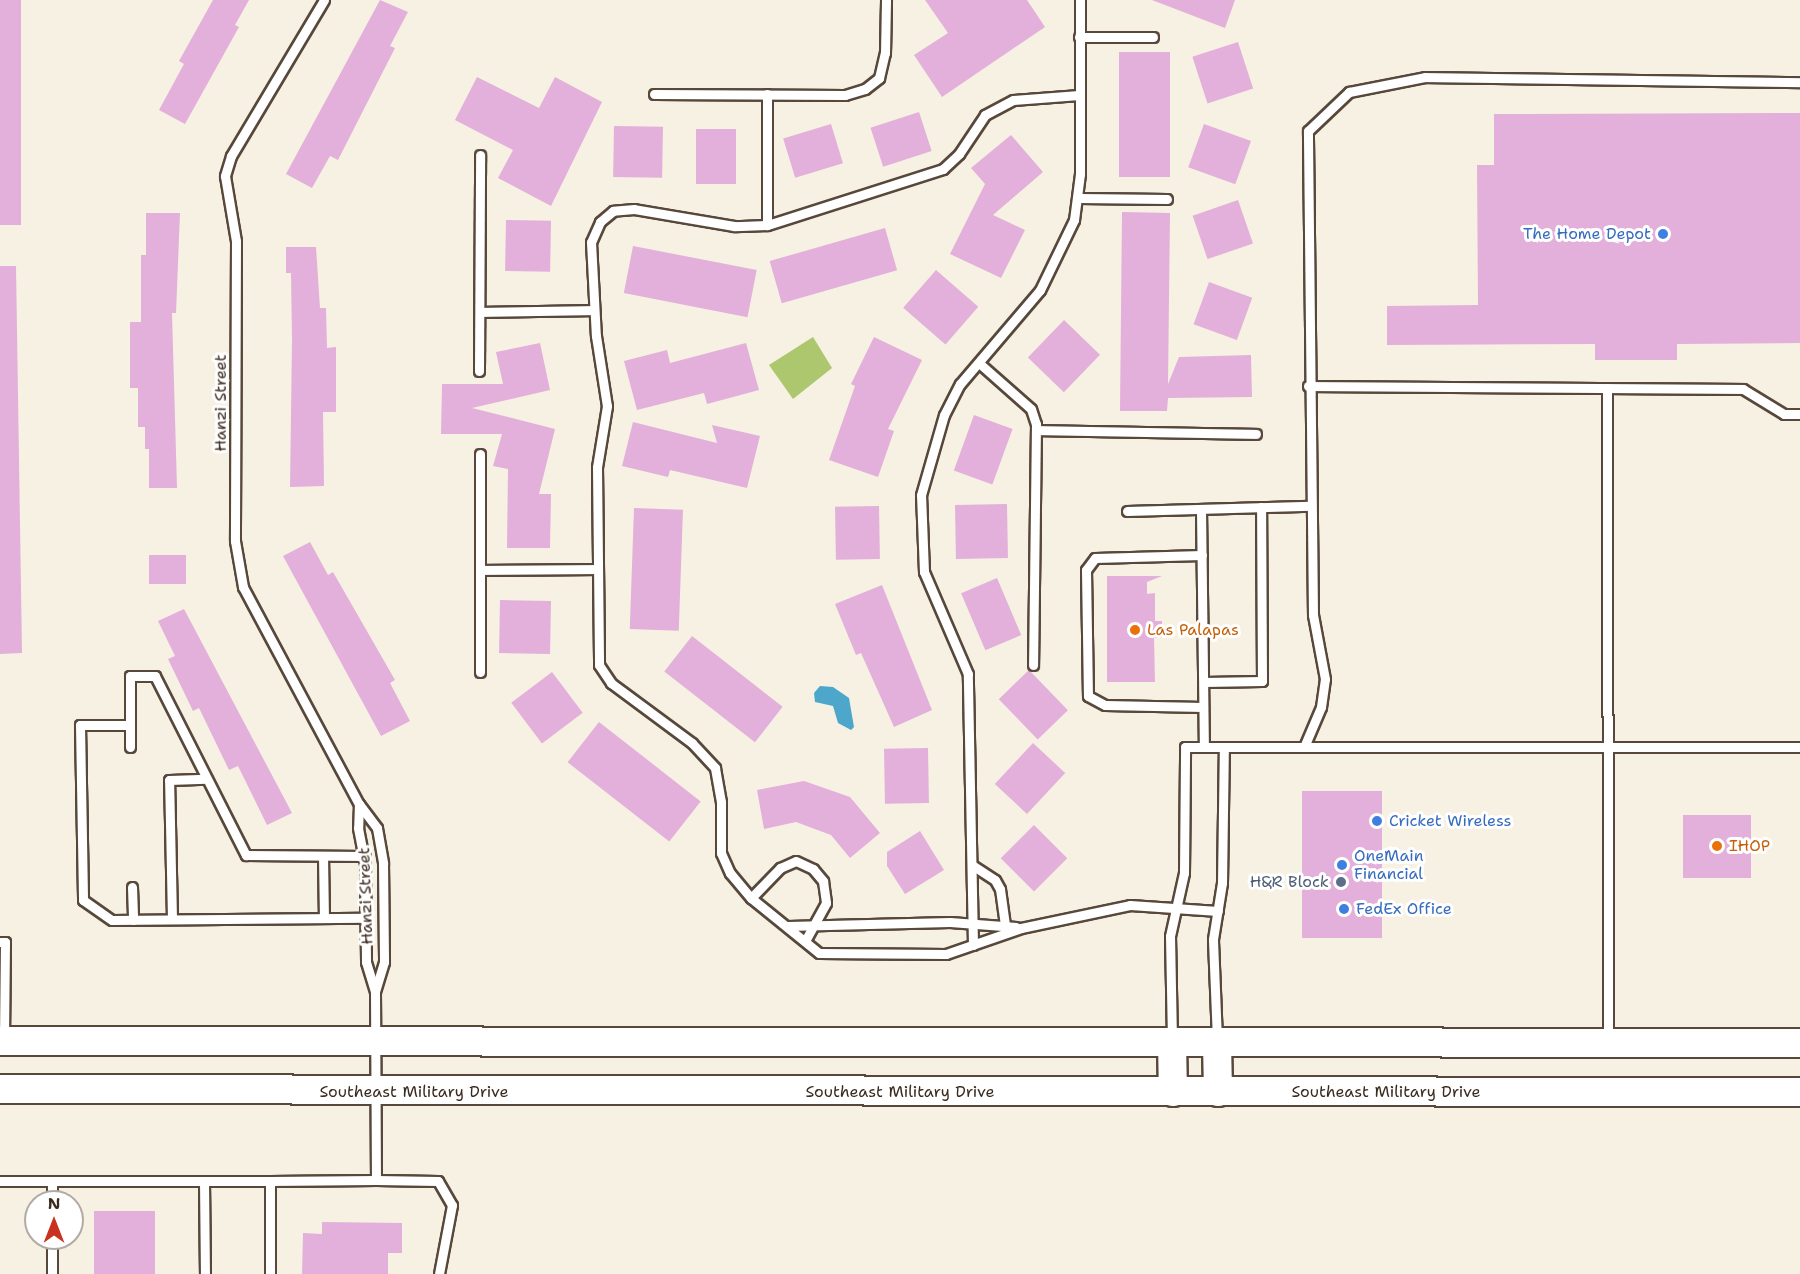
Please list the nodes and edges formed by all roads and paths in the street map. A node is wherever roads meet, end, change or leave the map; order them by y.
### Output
1 (324, 0) edge
2 (886, 0) edge
3 (1080, 0) edge
4 (1079, 37) junction
5 (1153, 37) dead end
6 (1800, 82) edge
7 (654, 93) dead end
8 (767, 94) junction
9 (1079, 95) junction
10 (480, 155) dead end
11 (1079, 198) junction
12 (1167, 199) dead end
13 (767, 225) junction
14 (594, 310) junction
15 (481, 312) junction
16 (978, 363) junction
17 (479, 371) dead end
18 (1308, 386) junction
19 (1607, 388) junction
20 (1800, 414) edge
21 (1036, 430) junction
22 (1256, 434) dead end
23 (480, 454) dead end
24 (1311, 506) junction
25 (1261, 507) junction
26 (1201, 509) junction
27 (1127, 511) dead end
28 (1202, 555) junction
29 (597, 568) junction
30 (480, 570) junction
31 (1033, 665) dead end
32 (480, 672) dead end
33 (1204, 682) junction
34 (1203, 707) junction
35 (130, 725) junction
36 (130, 747) dead end
37 (1203, 747) junction
38 (1224, 747) junction
39 (1304, 747) junction
40 (1608, 747) junction
41 (1800, 747) edge
42 (206, 779) junction
43 (359, 804) junction
44 (323, 856) junction
45 (365, 856) junction
46 (972, 865) junction
47 (132, 887) dead end
48 (751, 898) junction
49 (1176, 909) junction
50 (1218, 911) junction
51 (324, 918) junction
52 (366, 918) junction
53 (172, 919) junction
54 (133, 920) junction
55 (818, 923) junction
56 (971, 923) junction
57 (788, 926) junction
58 (1006, 930) junction
59 (805, 941) junction
60 (0, 942) edge
61 (973, 945) junction
62 (375, 992) junction
63 (2, 1041) edge
64 (376, 1041) junction
65 (1173, 1042) junction
66 (1217, 1043) junction
67 (1608, 1043) junction
68 (1800, 1043) edge
69 (0, 1089) edge
70 (376, 1092) junction
71 (1173, 1092) junction
72 (1218, 1092) junction
73 (1800, 1092) edge
74 (204, 1180) junction
75 (270, 1180) junction
76 (376, 1180) junction
77 (0, 1181) edge
78 (52, 1181) junction
79 (52, 1190) edge
80 (52, 1250) edge
81 (52, 1274) edge
82 (205, 1274) edge
83 (270, 1274) edge
84 (439, 1274) edge

1 - 43 lane, Hanzi Street
2 - 8 lane
3 - 4 lane
4 - 5 lane
4 - 9 lane
6 - 18 lane
7 - 8 lane
8 - 13 lane
9 - 11 lane
9 - 13 lane
10 - 15 lane
11 - 12 lane
11 - 16 lane
13 - 14 lane
14 - 15 lane
14 - 29 lane
15 - 17 lane
16 - 21 lane
16 - 46 lane
18 - 19 lane
18 - 24 lane
19 - 20 lane
19 - 40 lane
21 - 22 lane
21 - 31 lane
23 - 30 lane
24 - 25 lane
24 - 39 lane
25 - 26 lane
25 - 33 lane
26 - 27 lane
26 - 28 lane
28 - 33 lane
28 - 34 lane
29 - 30 lane
29 - 48 lane
30 - 32 lane
33 - 34 lane
34 - 37 lane
35 - 36 lane
35 - 42 lane
35 - 54 lane
37 - 38 lane
37 - 49 lane
38 - 39 lane
38 - 50 lane
39 - 40 lane
40 - 41 lane
40 - 67 lane
42 - 44 lane
42 - 53 lane
43 - 45 lane, Hanzi Street
43 - 62 lane, Hanzi Street
44 - 45 lane
44 - 51 lane
45 - 52 lane, Hanzi Street
46 - 56 lane
46 - 58 lane
47 - 54 lane
48 - 55 lane
48 - 57 lane
49 - 50 lane
49 - 58 lane
49 - 65 lane
50 - 66 lane
51 - 52 lane
51 - 53 lane
52 - 62 lane, Hanzi Street
53 - 54 lane
55 - 56 lane
55 - 57 lane
55 - 59 lane
56 - 58 lane
56 - 61 lane
57 - 59 lane
58 - 61 lane
59 - 61 lane
60 - 63 lane
62 - 64 lane, Hanzi Street
63 - 64 main road
64 - 65 main road
64 - 70 lane, Hanzi Street
65 - 66 main road
65 - 71 main road
66 - 67 main road
66 - 72 main road
67 - 68 main road
69 - 70 main road, Southeast Military Drive
70 - 71 main road, Southeast Military Drive
70 - 76 lane, Hanzi Street
71 - 72 main road, Southeast Military Drive
72 - 73 main road, Southeast Military Drive
74 - 75 lane
74 - 78 lane
74 - 82 lane
75 - 76 lane
75 - 83 lane
76 - 84 lane
77 - 78 lane
78 - 79 lane
80 - 81 lane

